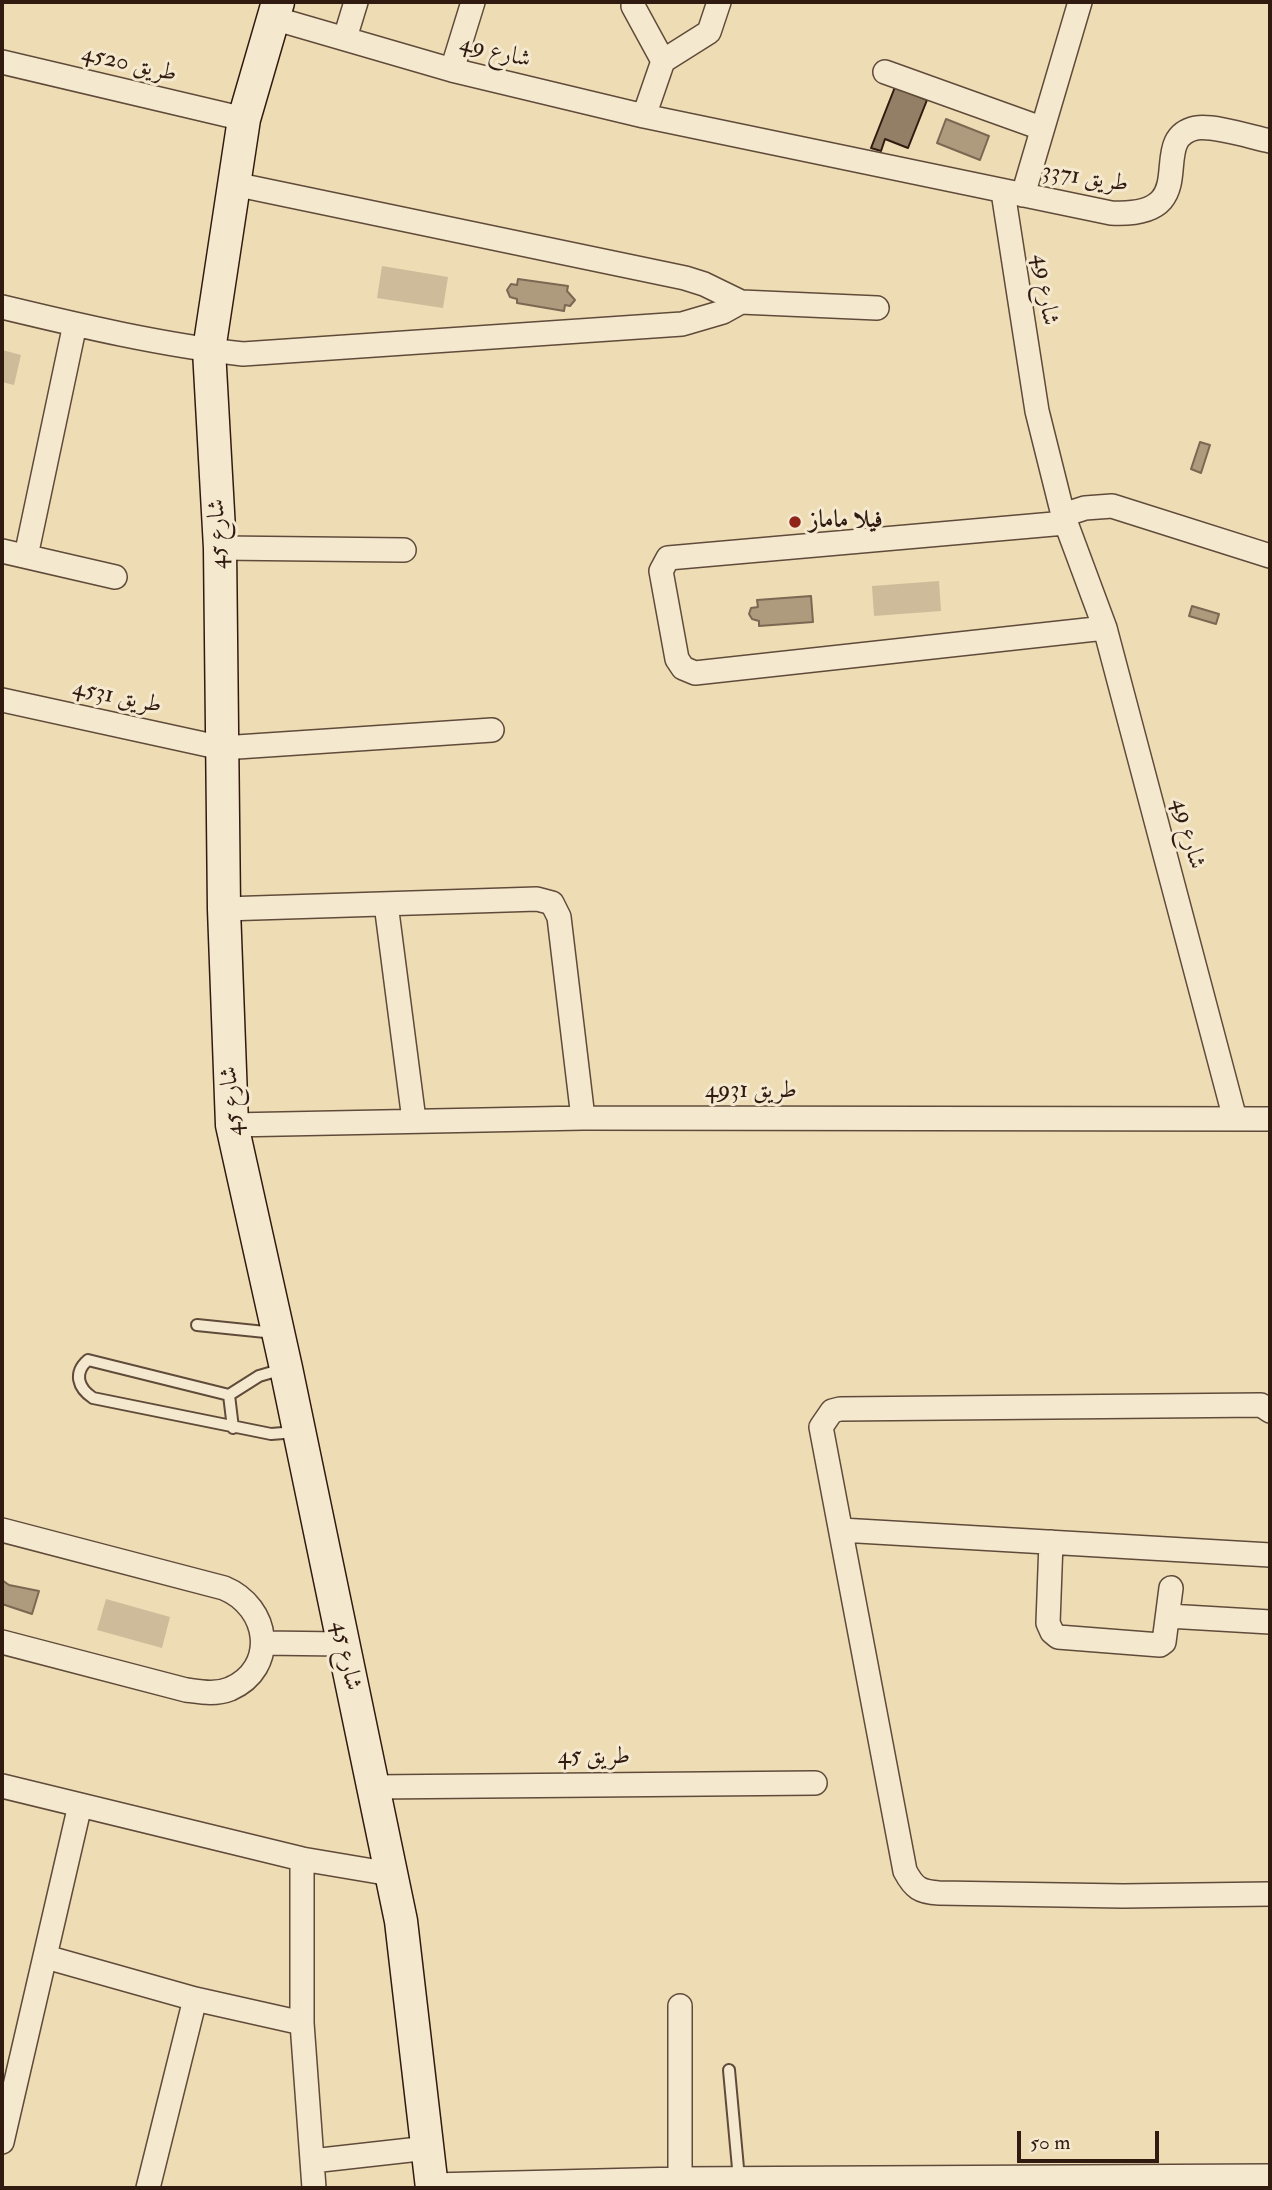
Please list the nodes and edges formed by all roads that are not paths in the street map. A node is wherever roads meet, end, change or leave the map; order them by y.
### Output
1 (356, 2) edge
2 (473, 2) edge
3 (634, 2) edge
4 (719, 2) edge
5 (1080, 2) edge
6 (275, 10) edge
7 (345, 38) junction
8 (663, 61) junction
9 (2, 62) edge
10 (452, 70) junction
11 (885, 72) dead end
12 (645, 117) junction
13 (244, 119) junction
14 (1041, 128) junction
15 (1270, 141) edge
16 (234, 184) junction
17 (1013, 194) junction
18 (741, 302) junction
19 (2, 307) edge
20 (877, 308) dead end
21 (75, 324) junction
22 (209, 350) junction
23 (1064, 519) junction
24 (220, 548) junction
25 (404, 550) dead end
26 (2, 551) edge
27 (1270, 555) edge
28 (26, 556) junction
29 (115, 577) dead end
30 (1105, 628) junction
31 (2, 700) edge
32 (492, 730) dead end
33 (222, 748) junction
34 (386, 904) junction
35 (224, 909) junction
36 (583, 1118) junction
37 (1235, 1119) junction
38 (1270, 1119) edge
39 (414, 1120) junction
40 (232, 1125) junction
41 (197, 1325) dead end
42 (278, 1333) junction
43 (286, 1368) junction
44 (229, 1395) junction
45 (1270, 1411) edge
46 (233, 1427) junction
47 (298, 1432) junction
48 (2, 1530) edge
49 (841, 1530) junction
50 (1051, 1542) junction
51 (1270, 1555) edge
52 (1171, 1588) dead end
53 (1168, 1616) junction
54 (1270, 1622) edge
55 (2, 1642) edge
56 (262, 1643) junction
57 (342, 1644) junction
58 (816, 1783) dead end
59 (2, 1786) edge
60 (373, 1787) junction
61 (80, 1805) junction
62 (302, 1859) junction
63 (391, 1874) junction
64 (1270, 1894) edge
65 (46, 1956) junction
66 (195, 1999) junction
67 (680, 2006) dead end
68 (302, 2023) junction
69 (729, 2070) dead end
70 (7, 2095) edge
71 (2, 2142) edge
72 (428, 2148) junction
73 (312, 2161) junction
74 (1270, 2176) edge
75 (680, 2179) junction
76 (739, 2179) junction
77 (1169, 2183) edge
78 (712, 2184) edge
79 (432, 2187) edge
80 (148, 2188) edge
81 (314, 2188) edge

1 - 7 street
2 - 10 street
3 - 8 street
4 - 8 street
5 - 14 street
6 - 7 street, شارع 49
6 - 13 street, شارع 45
7 - 10 street, شارع 49
8 - 12 street
9 - 13 street, طريق 4520
10 - 12 street, شارع 49
11 - 14 street
12 - 17 street, شارع 49
13 - 16 street, شارع 45
14 - 17 street
15 - 17 street, طريق 3371
16 - 18 street
16 - 22 street, شارع 45
17 - 23 street, شارع 49
18 - 20 street
18 - 22 street
19 - 21 street
21 - 22 street
21 - 28 street
22 - 24 street, شارع 45
23 - 27 street
23 - 30 street, شارع 49
23 - 30 street
24 - 25 street
24 - 33 street, شارع 45
26 - 28 street
28 - 29 street
30 - 37 street, شارع 49
31 - 33 street, طريق 4531
32 - 33 street, طريق 4531
33 - 35 street, شارع 45
34 - 35 street
34 - 36 street
34 - 39 street
35 - 40 street, شارع 45
36 - 37 street, طريق 4931
36 - 39 street, طريق 4931
37 - 38 street, طريق 4931
39 - 40 street, طريق 4931
40 - 42 street, شارع 45
41 - 42 lane
42 - 43 street, شارع 45
43 - 44 lane
43 - 47 street, شارع 45
44 - 46 lane
44 - 46 lane
45 - 49 street
46 - 47 lane
47 - 57 street, شارع 45
48 - 56 street
49 - 50 street
49 - 64 street
50 - 51 street
50 - 53 street
52 - 53 street
53 - 54 street
55 - 56 street
56 - 57 street
57 - 60 street, شارع 45
58 - 60 street, طريق 45
59 - 61 street
60 - 63 street, شارع 45
61 - 62 street
61 - 65 street
62 - 63 street
62 - 68 street
63 - 72 street, شارع 45
65 - 66 street
65 - 70 street
66 - 68 street
66 - 80 street
67 - 75 street
68 - 73 street
69 - 76 lane
70 - 71 street
72 - 73 street
72 - 79 street, شارع 45
73 - 81 street
74 - 77 street
75 - 78 street
75 - 79 street
76 - 77 street
76 - 78 street

